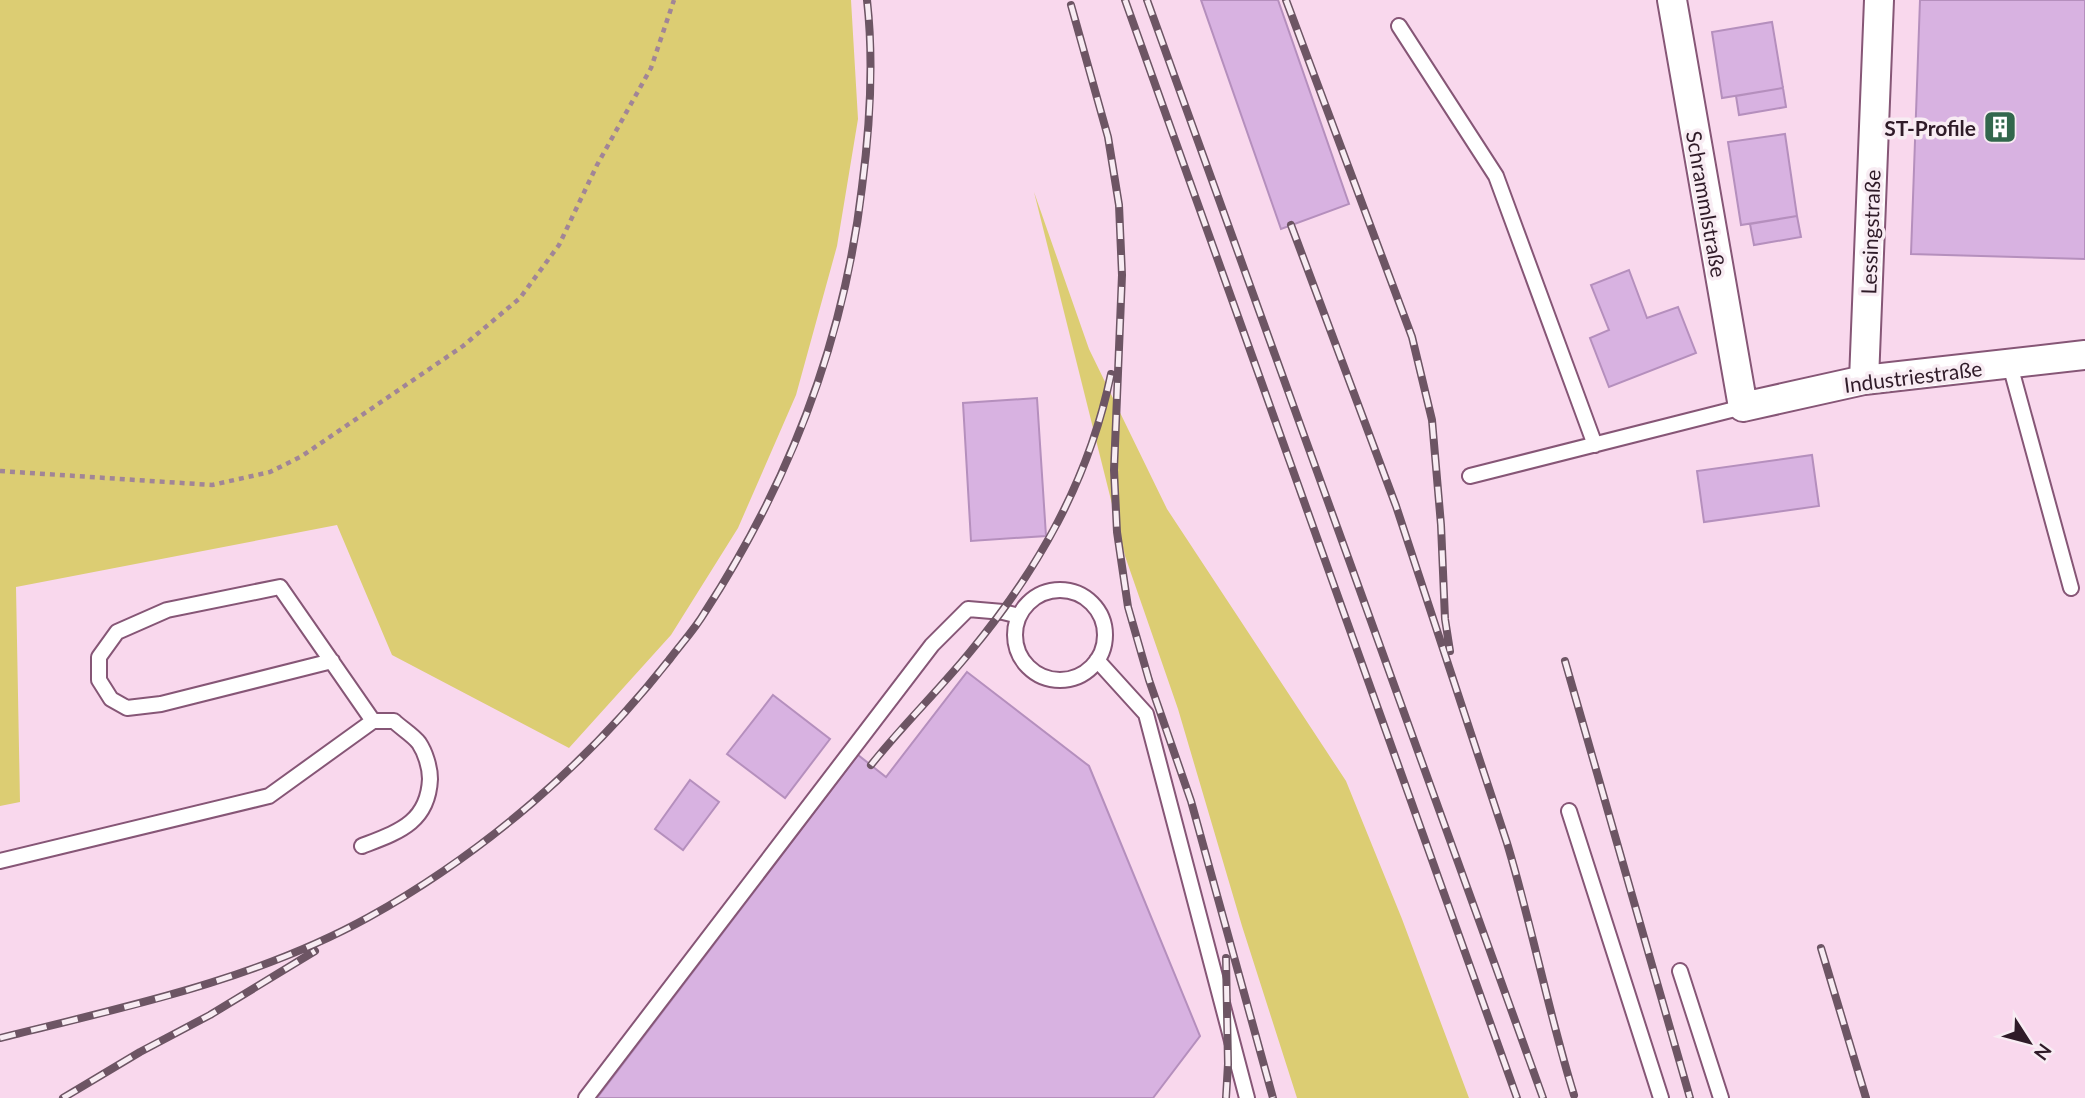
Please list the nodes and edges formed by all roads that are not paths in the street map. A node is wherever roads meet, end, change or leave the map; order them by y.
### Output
1 (1672, 0) edge
2 (1879, 0) edge
3 (1399, 26) dead end
4 (2085, 355) edge
5 (2010, 365) junction
6 (1864, 380) junction
7 (1743, 407) junction
8 (1595, 445) junction
9 (1469, 477) dead end
10 (2071, 589) dead end
11 (1019, 616) junction
12 (1097, 660) junction
13 (332, 662) junction
14 (373, 721) junction
15 (1569, 811) dead end
16 (362, 846) dead end
17 (0, 861) edge
18 (1680, 971) dead end
19 (586, 1098) edge
20 (1247, 1098) edge
21 (1661, 1098) edge
22 (1721, 1098) edge

1 - 7 street, Schrammlstraße
2 - 6 street, Lessingstraße
3 - 8 lane
4 - 5 street, Industriestraße
5 - 6 street, Industriestraße
5 - 10 lane
6 - 7 street, Industriestraße
7 - 8 lane
8 - 9 lane
11 - 12 lane
11 - 12 lane
11 - 19 lane
12 - 20 lane
13 - 13 lane
13 - 14 lane
14 - 16 lane
14 - 17 lane
15 - 21 lane
18 - 22 lane

